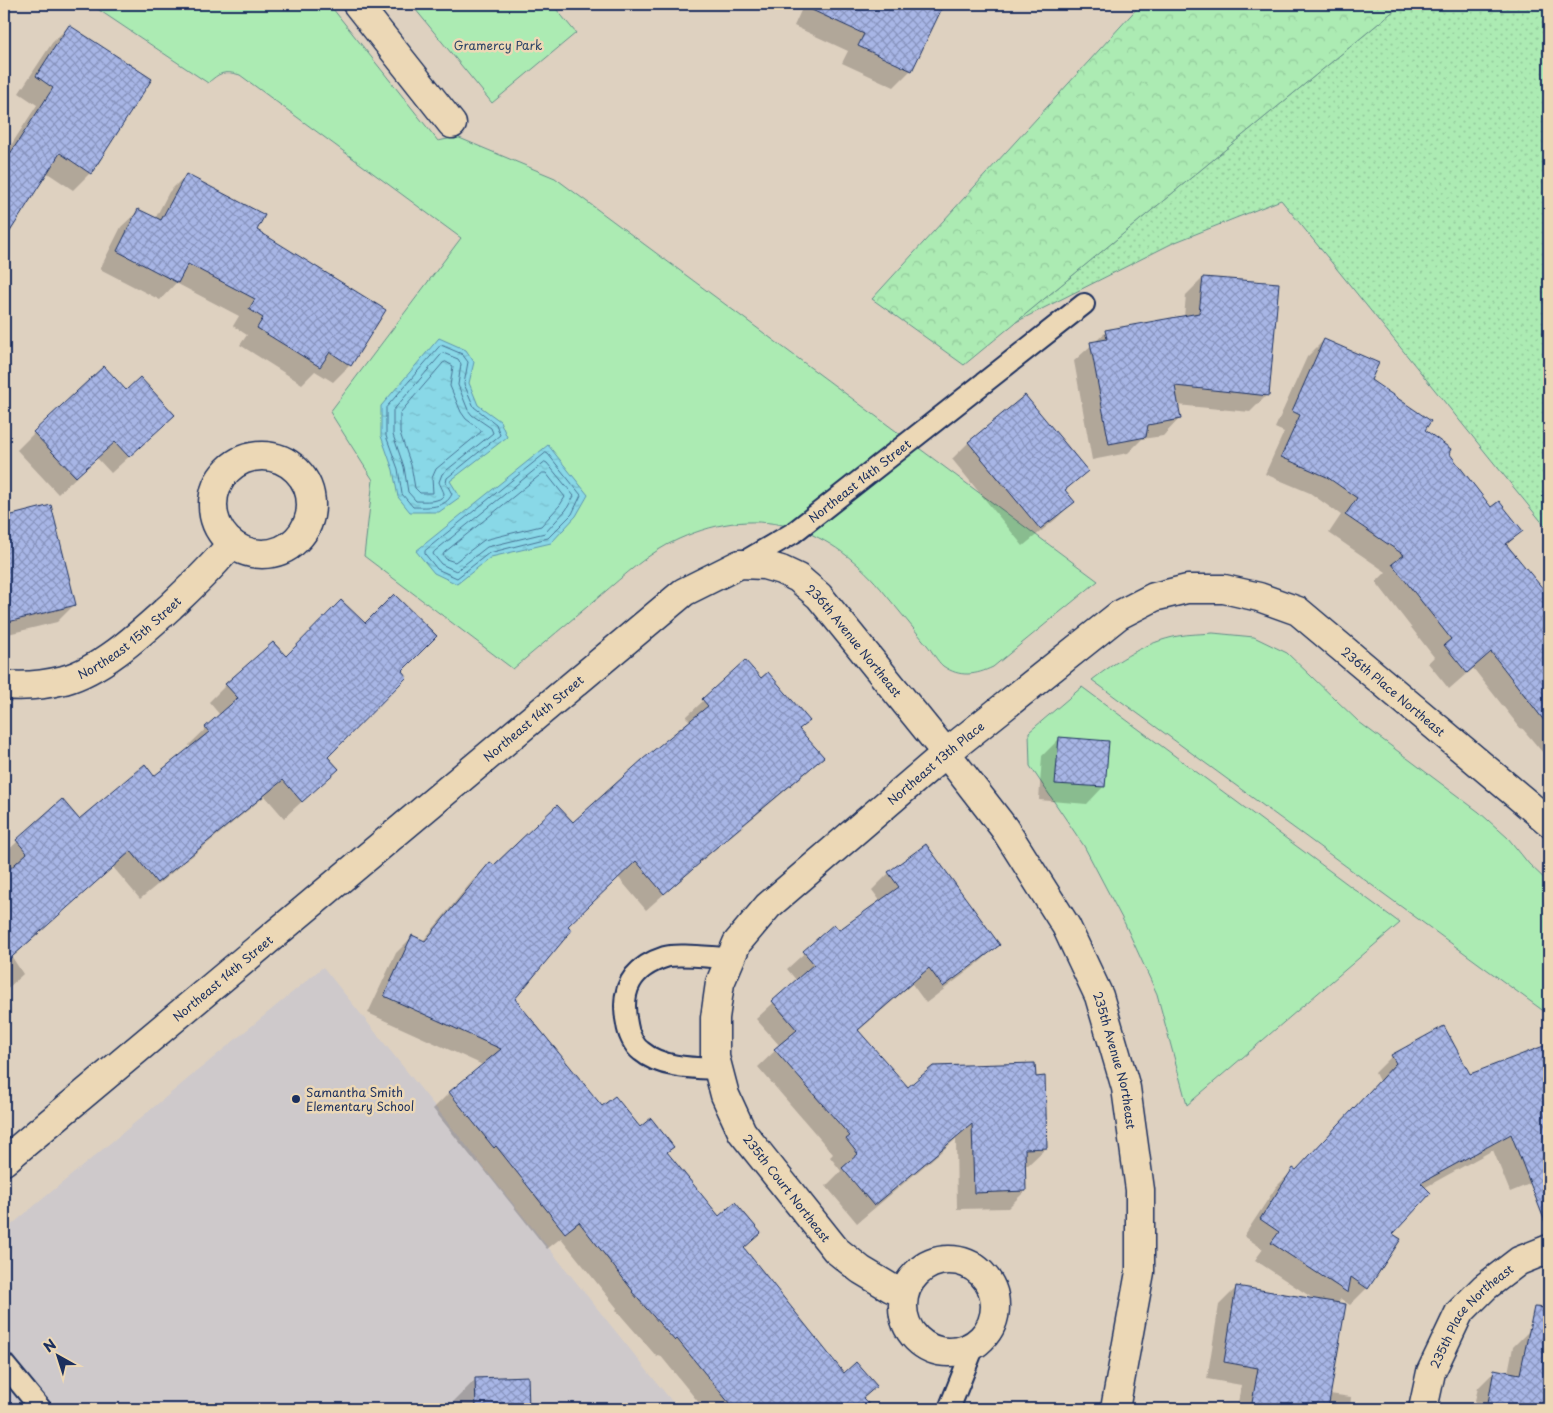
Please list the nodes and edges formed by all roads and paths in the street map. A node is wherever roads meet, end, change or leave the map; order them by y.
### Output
1 (357, 4) edge
2 (452, 124) dead end
3 (1084, 304) dead end
4 (231, 544) dead end
5 (740, 564) junction
6 (1224, 589) joint
7 (4, 685) edge
8 (946, 753) junction
9 (1549, 822) edge
10 (730, 958) junction
11 (714, 1018) joint
12 (718, 1069) junction
13 (4, 1161) edge
14 (1549, 1249) edge
15 (904, 1292) junction
16 (974, 1346) junction
17 (4, 1364) edge
18 (41, 1409) edge
19 (949, 1409) edge
20 (1115, 1409) edge
21 (1423, 1409) edge

1 - 2 street
3 - 5 lane, Northeast 14th Street
4 - 7 street, Northeast 15th Street
5 - 8 street, 236th Avenue Northeast
5 - 13 street, Northeast 14th Street
6 - 8 street, Northeast 13th Place
6 - 9 street, 236th Place Northeast
8 - 10 street, Northeast 13th Place
8 - 20 street, 235th Avenue Northeast
10 - 11 street, Northeast 13th Place
10 - 12 lane
11 - 12 street, 235th Court Northeast
12 - 15 street, 235th Court Northeast
14 - 21 street, 235th Place Northeast
15 - 16 street
15 - 16 street
16 - 19 lane
17 - 18 lane

